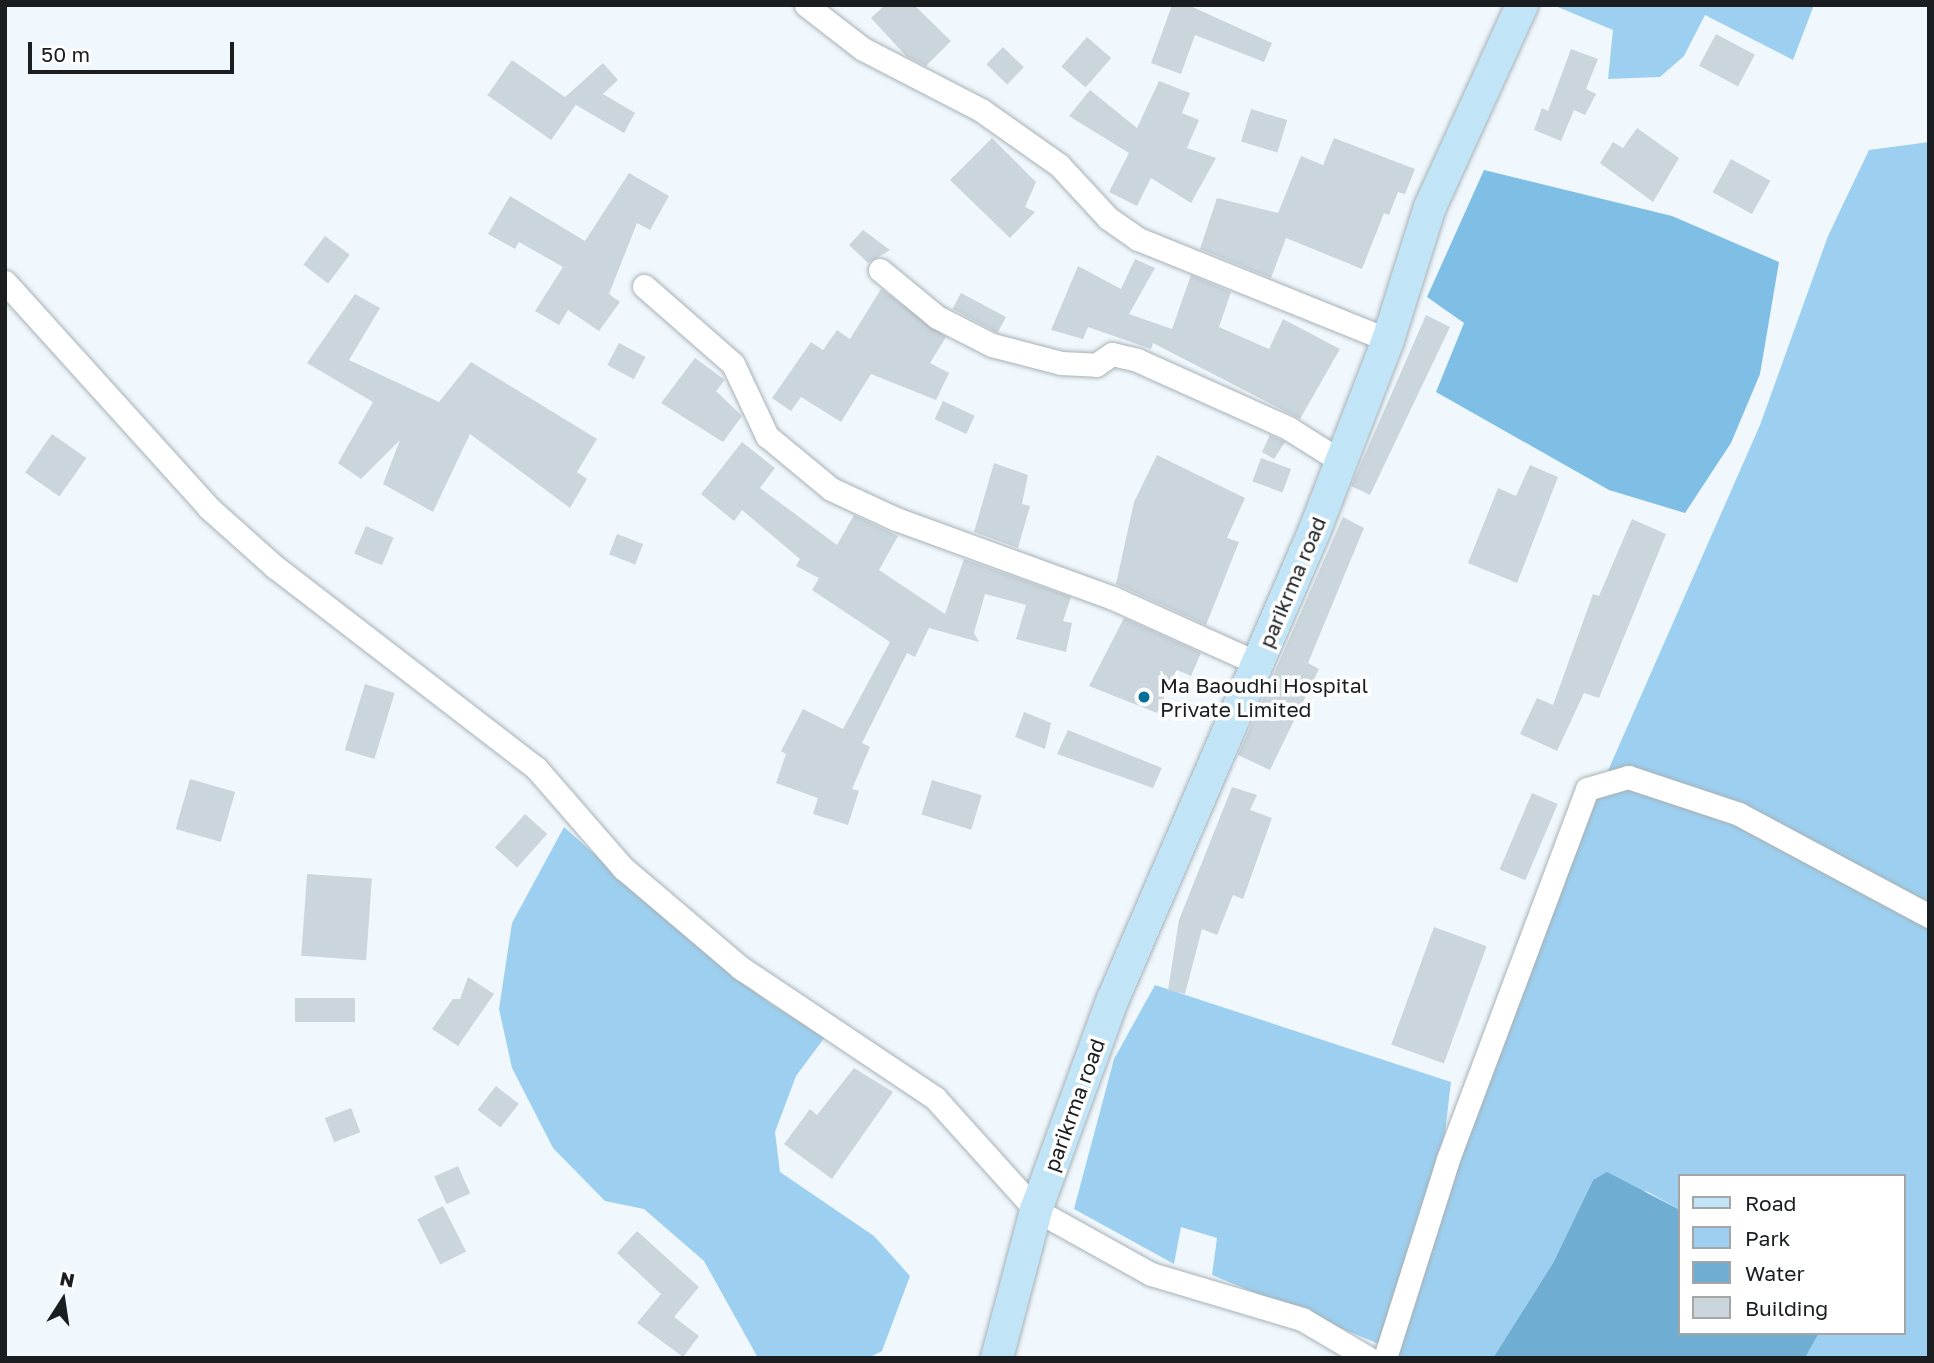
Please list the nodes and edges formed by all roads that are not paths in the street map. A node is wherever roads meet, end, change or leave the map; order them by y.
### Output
1 (806, 5) edge
2 (1522, 5) edge
3 (880, 270) dead end
4 (5, 282) edge
5 (644, 286) dead end
6 (1388, 340) junction
7 (1342, 462) junction
8 (1257, 663) junction
9 (1929, 916) edge
10 (1035, 1210) junction
11 (997, 1358) edge
12 (1368, 1358) edge
13 (1385, 1358) edge

1 - 6 street
2 - 6 street, parikrma road
3 - 7 street
4 - 10 street
5 - 8 street
6 - 7 street, parikrma road
7 - 8 street, parikrma road
8 - 10 street, parikrma road
9 - 13 street
10 - 11 street, parikrma road
10 - 12 street

